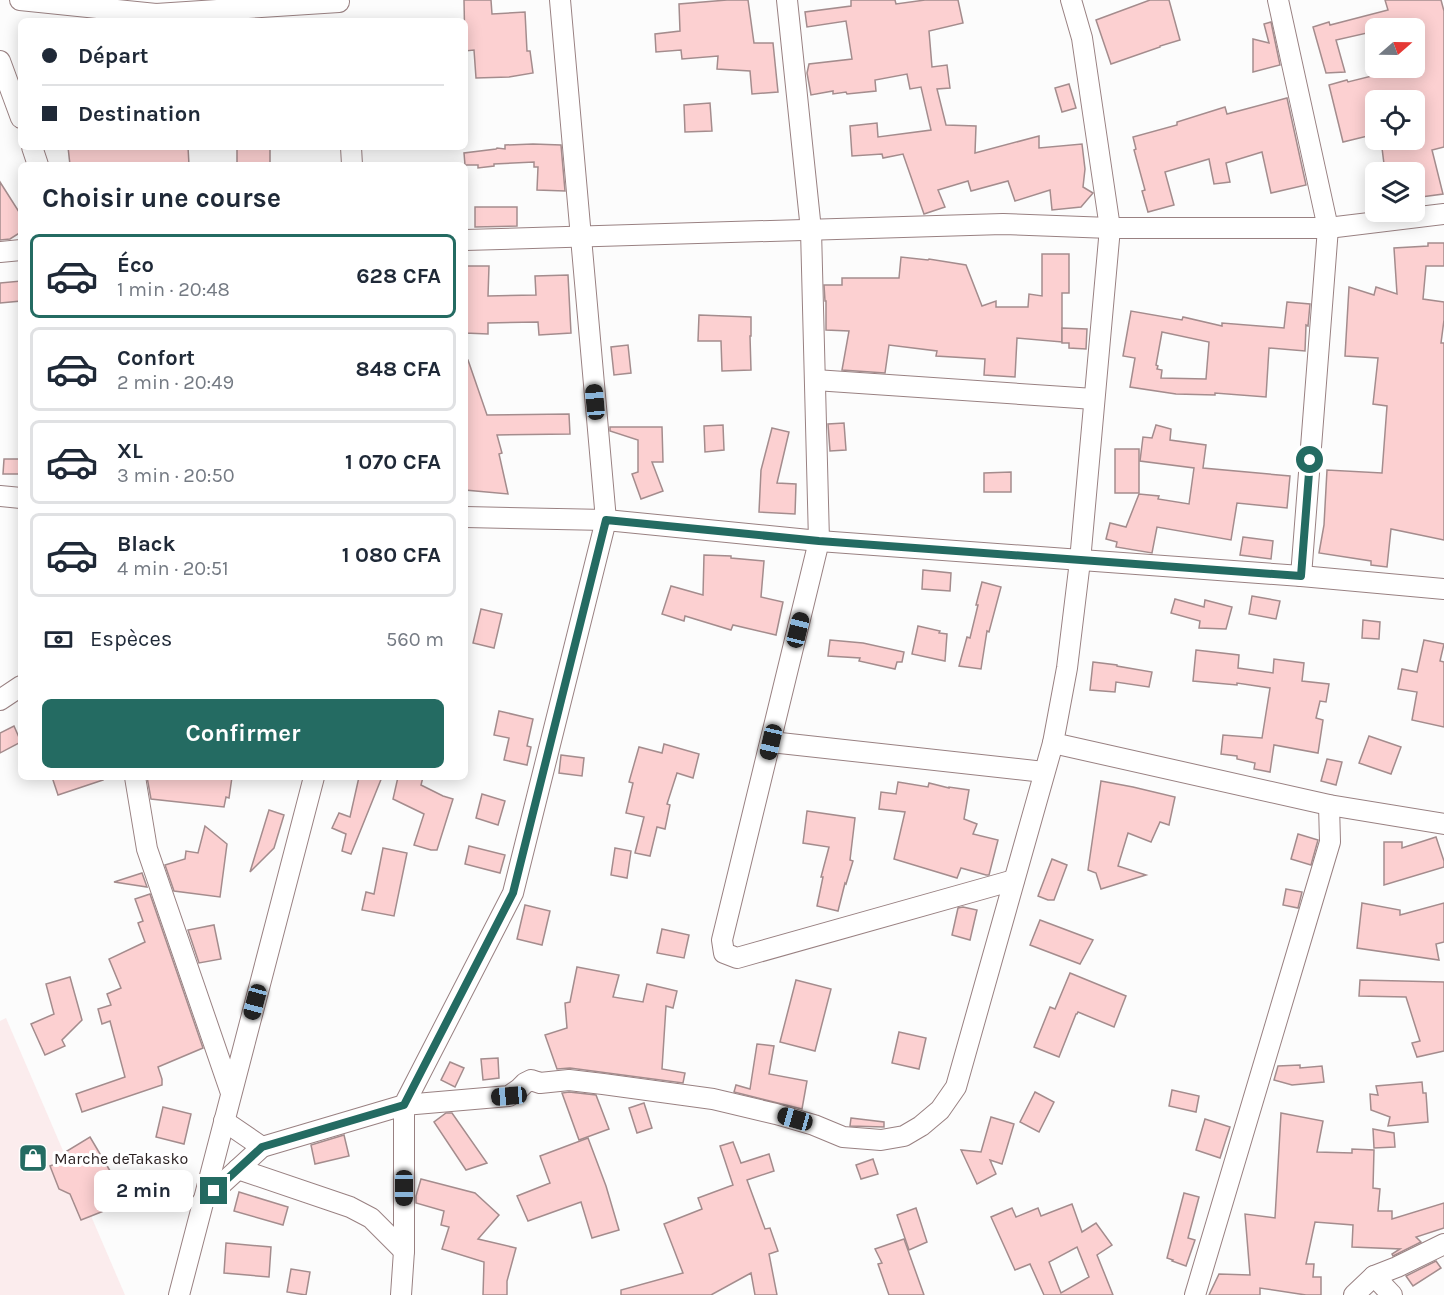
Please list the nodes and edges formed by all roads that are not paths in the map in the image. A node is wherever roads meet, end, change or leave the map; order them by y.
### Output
1 (20, 0) edge
2 (560, 0) edge
3 (787, 0) edge
4 (1071, 0) edge
5 (1278, 0) edge
6 (156, 7) edge
7 (340, 8) edge
8 (0, 62) edge
9 (18, 110) edge
10 (1444, 214) edge
11 (1110, 228) junction
12 (1328, 228) junction
13 (811, 230) junction
14 (580, 237) junction
15 (468, 240) edge
16 (18, 250) edge
17 (0, 252) edge
18 (815, 380) junction
19 (1094, 399) junction
20 (0, 496) edge
21 (18, 498) edge
22 (468, 517) edge
23 (606, 520) junction
24 (819, 541) junction
25 (1080, 561) junction
26 (1301, 576) junction
27 (1444, 589) edge
28 (18, 688) edge
29 (0, 700) edge
30 (771, 742) junction
31 (1053, 743) junction
32 (1044, 772) junction
33 (136, 780) edge
34 (313, 780) edge
35 (1329, 805) junction
36 (1444, 824) edge
37 (1014, 880) junction
38 (231, 1093) junction
39 (404, 1105) junction
40 (224, 1121) junction
41 (262, 1147) junction
42 (238, 1169) junction
43 (202, 1203) junction
44 (1444, 1244) edge
45 (404, 1251) junction
46 (1374, 1276) junction
47 (179, 1295) edge
48 (401, 1295) edge
49 (1195, 1295) edge
50 (1354, 1295) edge
51 (1392, 1295) edge

1 - 6 street
2 - 14 street
3 - 13 street
4 - 11 street
5 - 12 street
6 - 7 street
8 - 9 street
10 - 12 street
11 - 12 street
11 - 13 street
11 - 19 street
12 - 26 street
13 - 14 street
13 - 18 street
14 - 15 street
14 - 23 street
16 - 17 street
18 - 19 street
18 - 24 street
19 - 25 street
20 - 21 street
22 - 23 street
23 - 24 street
23 - 39 street
24 - 25 street
24 - 30 street
25 - 26 street
25 - 31 street
26 - 27 street
28 - 29 street
30 - 32 street
30 - 37 street
31 - 32 street
31 - 35 street
32 - 37 street
33 - 38 street
34 - 38 street
35 - 36 street
35 - 49 street
37 - 39 street
38 - 40 street
39 - 41 street
39 - 45 street
40 - 41 street
40 - 43 street
41 - 42 street
42 - 43 street
42 - 45 street
43 - 47 street
44 - 46 street
45 - 48 street
46 - 50 street
46 - 51 street

